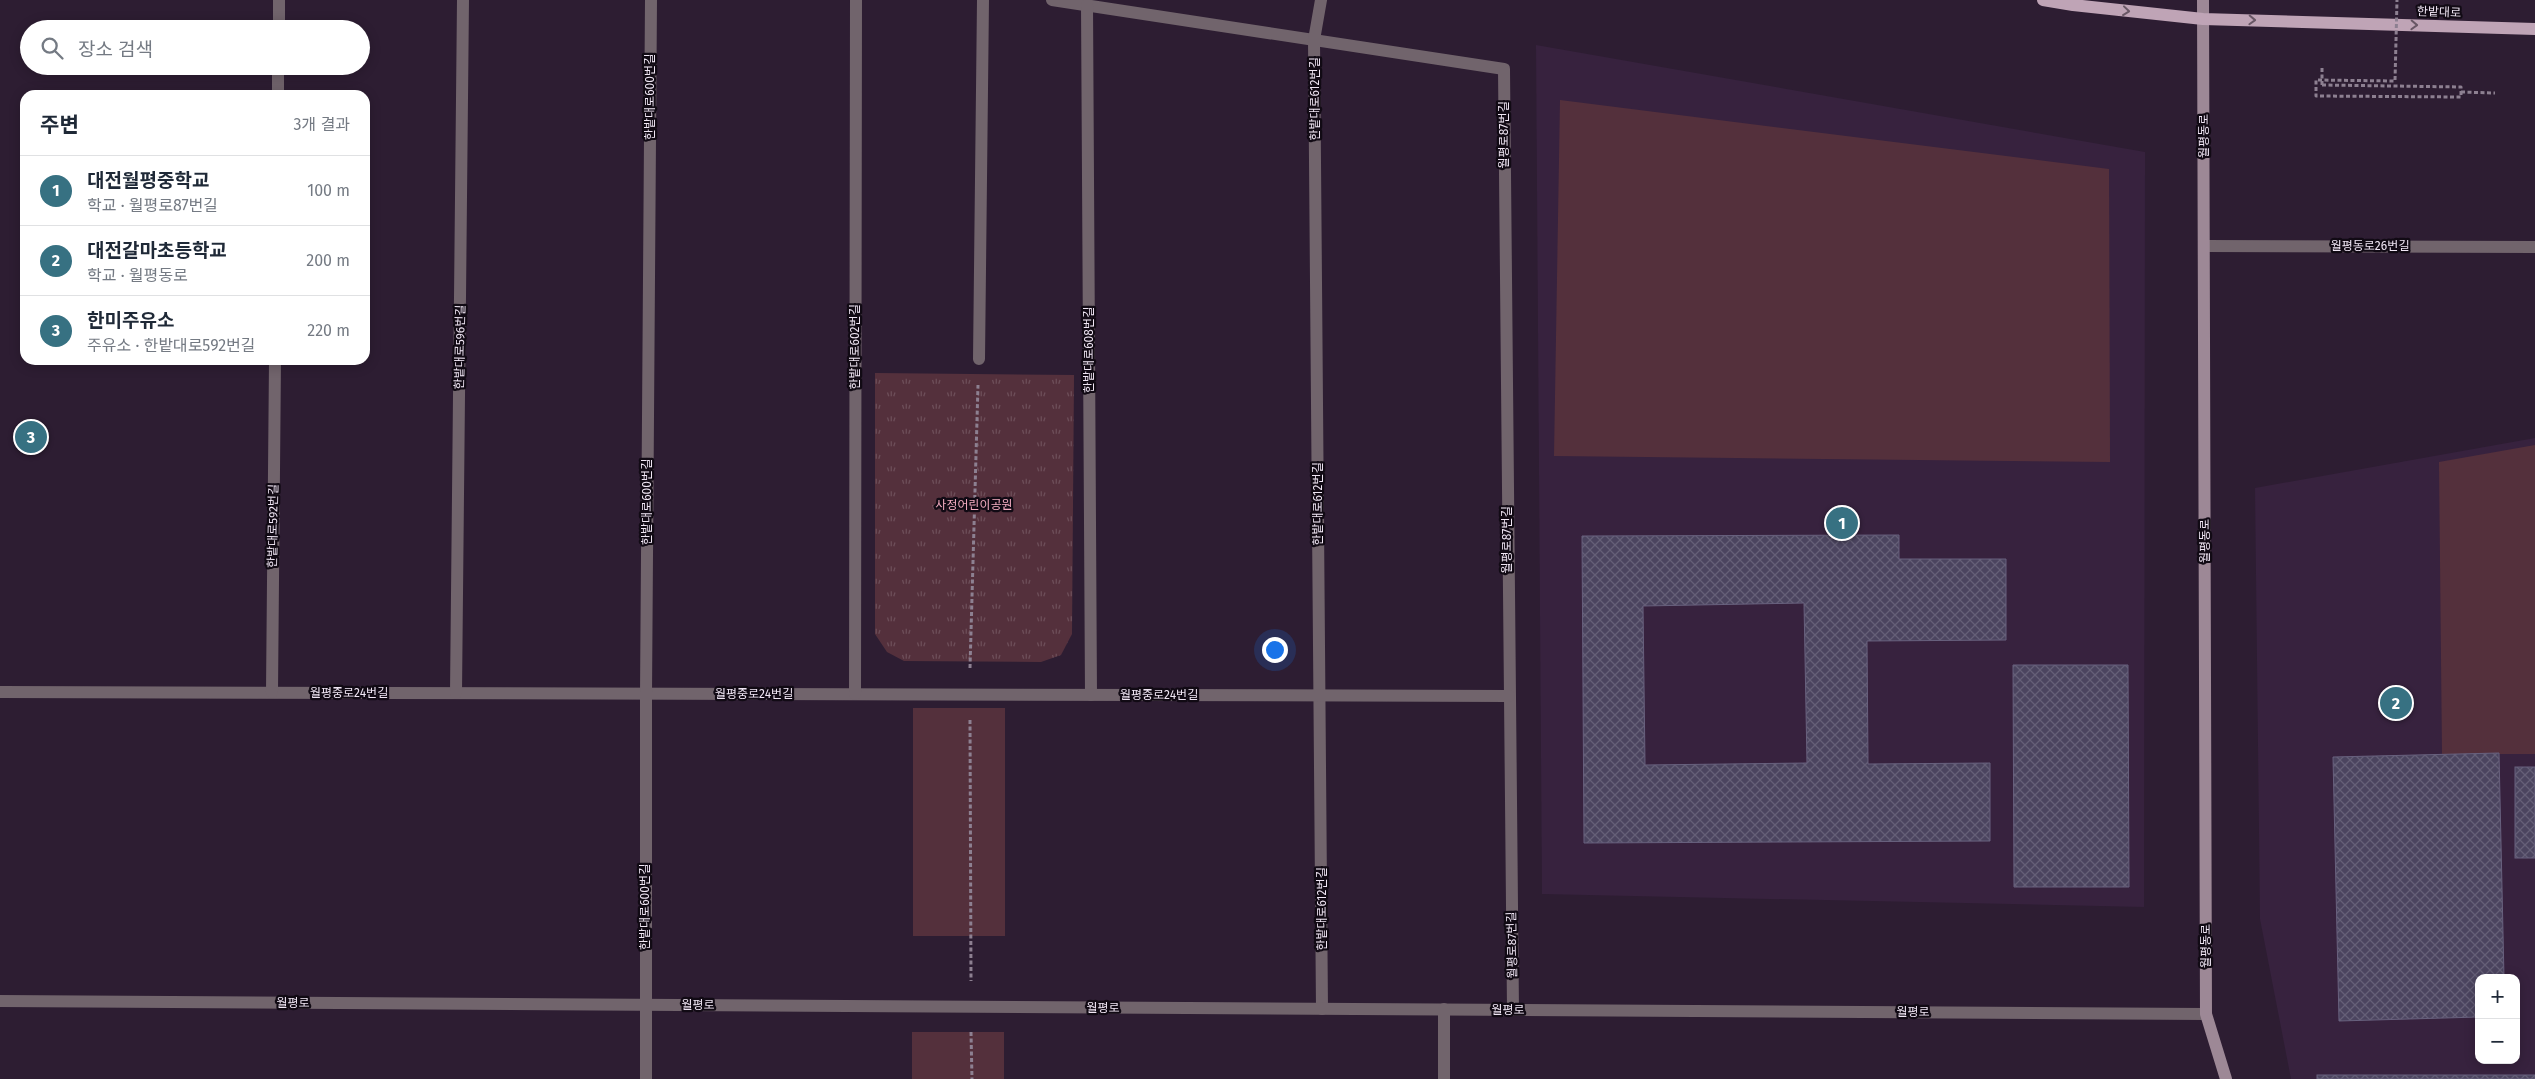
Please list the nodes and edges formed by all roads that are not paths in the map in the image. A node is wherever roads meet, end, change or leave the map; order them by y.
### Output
1 (279, 0) edge
2 (463, 0) edge
3 (651, 0) edge
4 (856, 0) edge
5 (983, 0) edge
6 (1052, 0) edge
7 (1321, 0) edge
8 (2044, 0) edge
9 (2203, 0) edge
10 (1087, 6) junction
11 (2203, 18) junction
12 (279, 20) edge
13 (2535, 29) edge
14 (1314, 40) junction
15 (278, 75) edge
16 (278, 90) edge
17 (2204, 246) junction
18 (2535, 247) edge
19 (979, 359) dead end
20 (275, 365) edge
21 (0, 692) edge
22 (272, 692) junction
23 (456, 693) junction
24 (646, 694) junction
25 (854, 694) junction
26 (1091, 695) junction
27 (1320, 696) junction
28 (1508, 696) junction
29 (0, 1001) edge
30 (645, 1005) junction
31 (1322, 1009) junction
32 (1444, 1009) junction
33 (1513, 1010) junction
34 (2206, 1014) junction
35 (646, 1079) edge
36 (1444, 1079) edge
37 (2226, 1079) edge

1 - 12 street
2 - 23 street, 한밭대로596번길
3 - 24 street, 한밭대로600번길
4 - 25 street, 한밭대로602번길
5 - 19 street
6 - 10 street
7 - 14 street, 한밭대로612번길
8 -> 11 main road, 한밭대로
9 - 11 street, 월평동로
10 - 14 street
10 - 26 street, 한밭대로608번길
11 -> 13 main road, 한밭대로
11 - 17 street, 월평동로
14 - 27 street, 한밭대로612번길
14 - 28 street, 월평로87번길
15 - 16 street
17 - 18 street, 월평동로26번길
17 - 34 street, 월평동로
20 - 22 street, 한밭대로592번길
21 - 22 street, 월평중로24번길
22 - 23 street, 월평중로24번길
23 - 24 street, 월평중로24번길
24 - 25 street, 월평중로24번길
24 - 30 street, 한밭대로600번길
25 - 26 street, 월평중로24번길
26 - 27 street, 월평중로24번길
27 - 28 street, 월평중로24번길
27 - 31 street, 한밭대로612번길
28 - 33 street, 월평로87번길
29 - 30 street, 월평로
30 - 31 street, 월평로
30 - 35 street, 한밭대로600번길
31 - 32 street, 월평로
32 - 33 street, 월평로
32 - 36 street
33 - 34 street, 월평로
34 - 37 street, 월평동로

